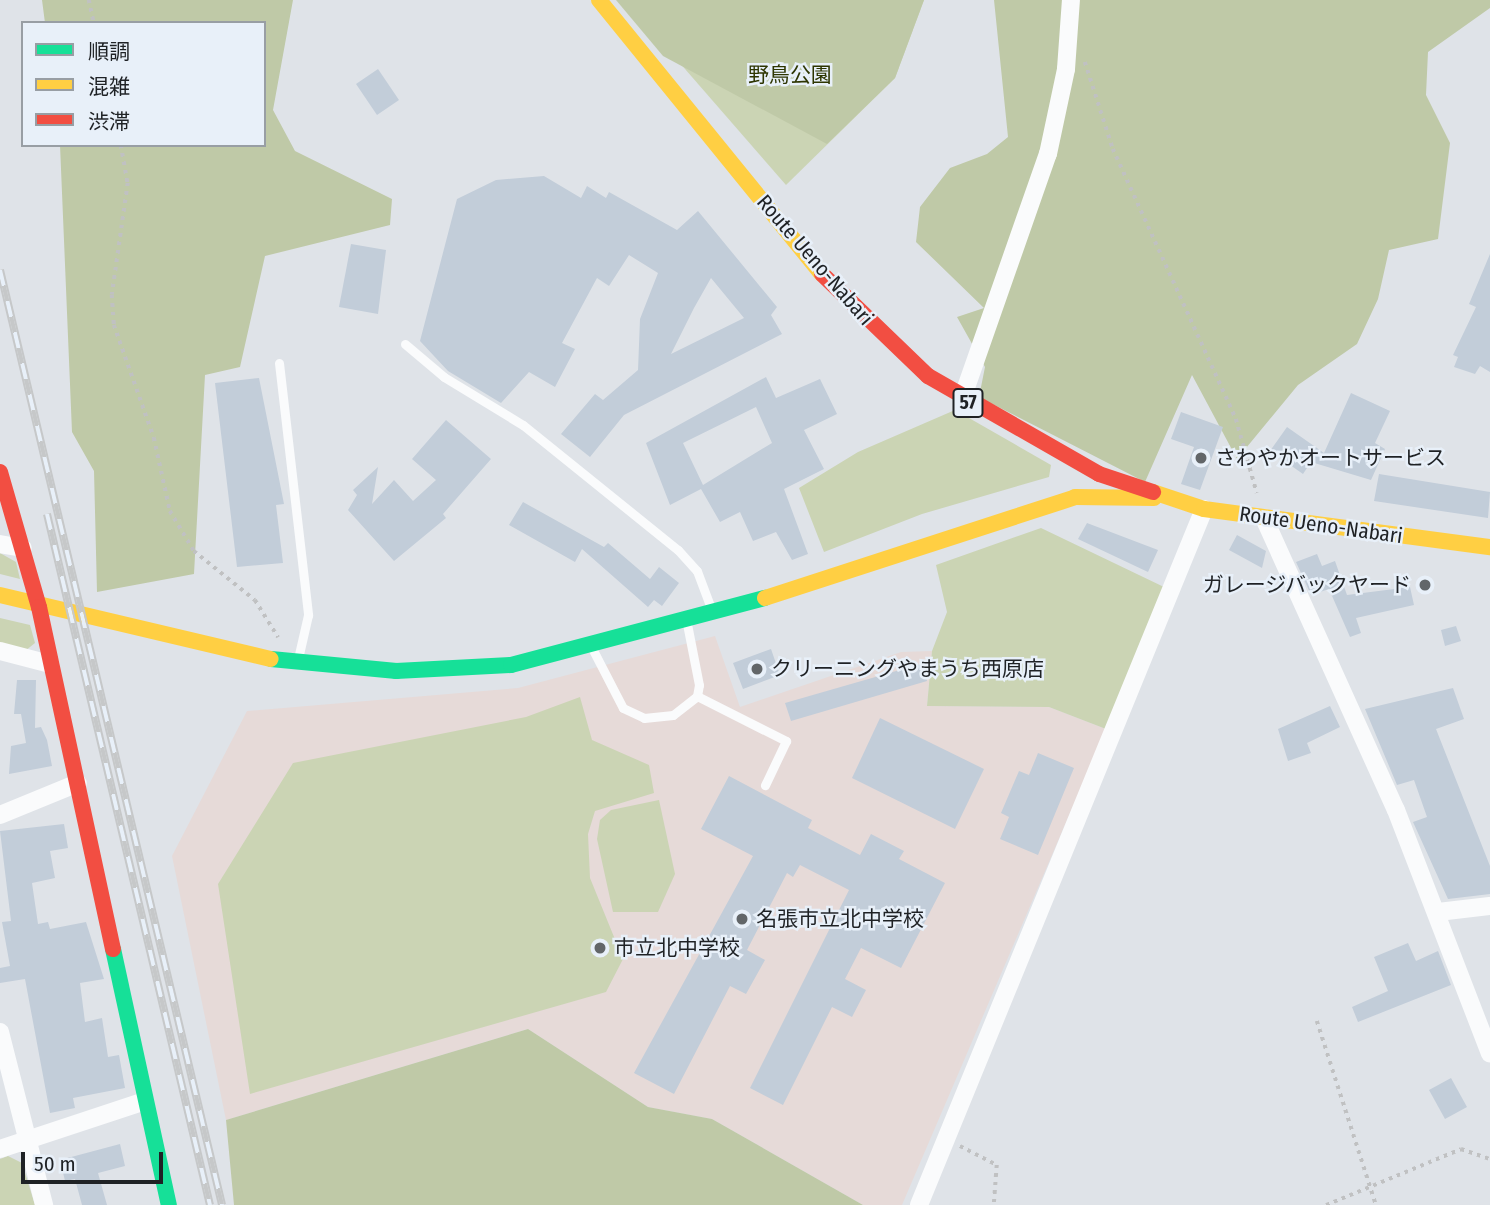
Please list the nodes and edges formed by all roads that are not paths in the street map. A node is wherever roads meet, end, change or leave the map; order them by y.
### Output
1 (599, 0) edge
2 (1071, 0) edge
3 (405, 344) dead end
4 (279, 363) dead end
5 (962, 399) junction
6 (0, 472) edge
7 (1163, 498) junction
8 (1204, 509) junction
9 (1264, 518) junction
10 (0, 544) edge
11 (1490, 547) edge
12 (23, 548) junction
13 (0, 596) edge
14 (713, 613) junction
15 (687, 623) junction
16 (593, 650) junction
17 (0, 651) edge
18 (50, 664) junction
19 (297, 665) junction
20 (696, 696) junction
21 (78, 783) junction
22 (765, 785) dead end
23 (0, 815) edge
24 (1490, 906) edge
25 (1438, 912) junction
26 (0, 1032) edge
27 (1490, 1053) edge
28 (142, 1102) junction
29 (24, 1140) junction
30 (0, 1149) edge
31 (44, 1205) edge
32 (169, 1205) edge
33 (919, 1205) edge

1 - 5 street, Route Ueno-Nabari / 57
2 - 5 street
3 - 14 lane
4 - 19 lane
5 - 7 street, Route Ueno-Nabari / 57
6 - 12 street
7 - 8 street, Route Ueno-Nabari / 57
7 - 14 street
8 - 9 street, Route Ueno-Nabari / 57
8 - 33 street
9 - 11 street, Route Ueno-Nabari / 57
9 - 25 street
10 - 12 street
12 - 18 street
13 - 19 street
14 - 15 street
15 - 16 street
15 - 20 lane
16 - 19 street
16 - 20 lane
17 - 18 street
18 - 21 street
20 - 22 lane
21 - 23 street
21 - 28 street
24 - 25 street
25 - 27 street
26 - 29 street
28 - 29 street
28 - 32 street
29 - 30 street
29 - 31 street

